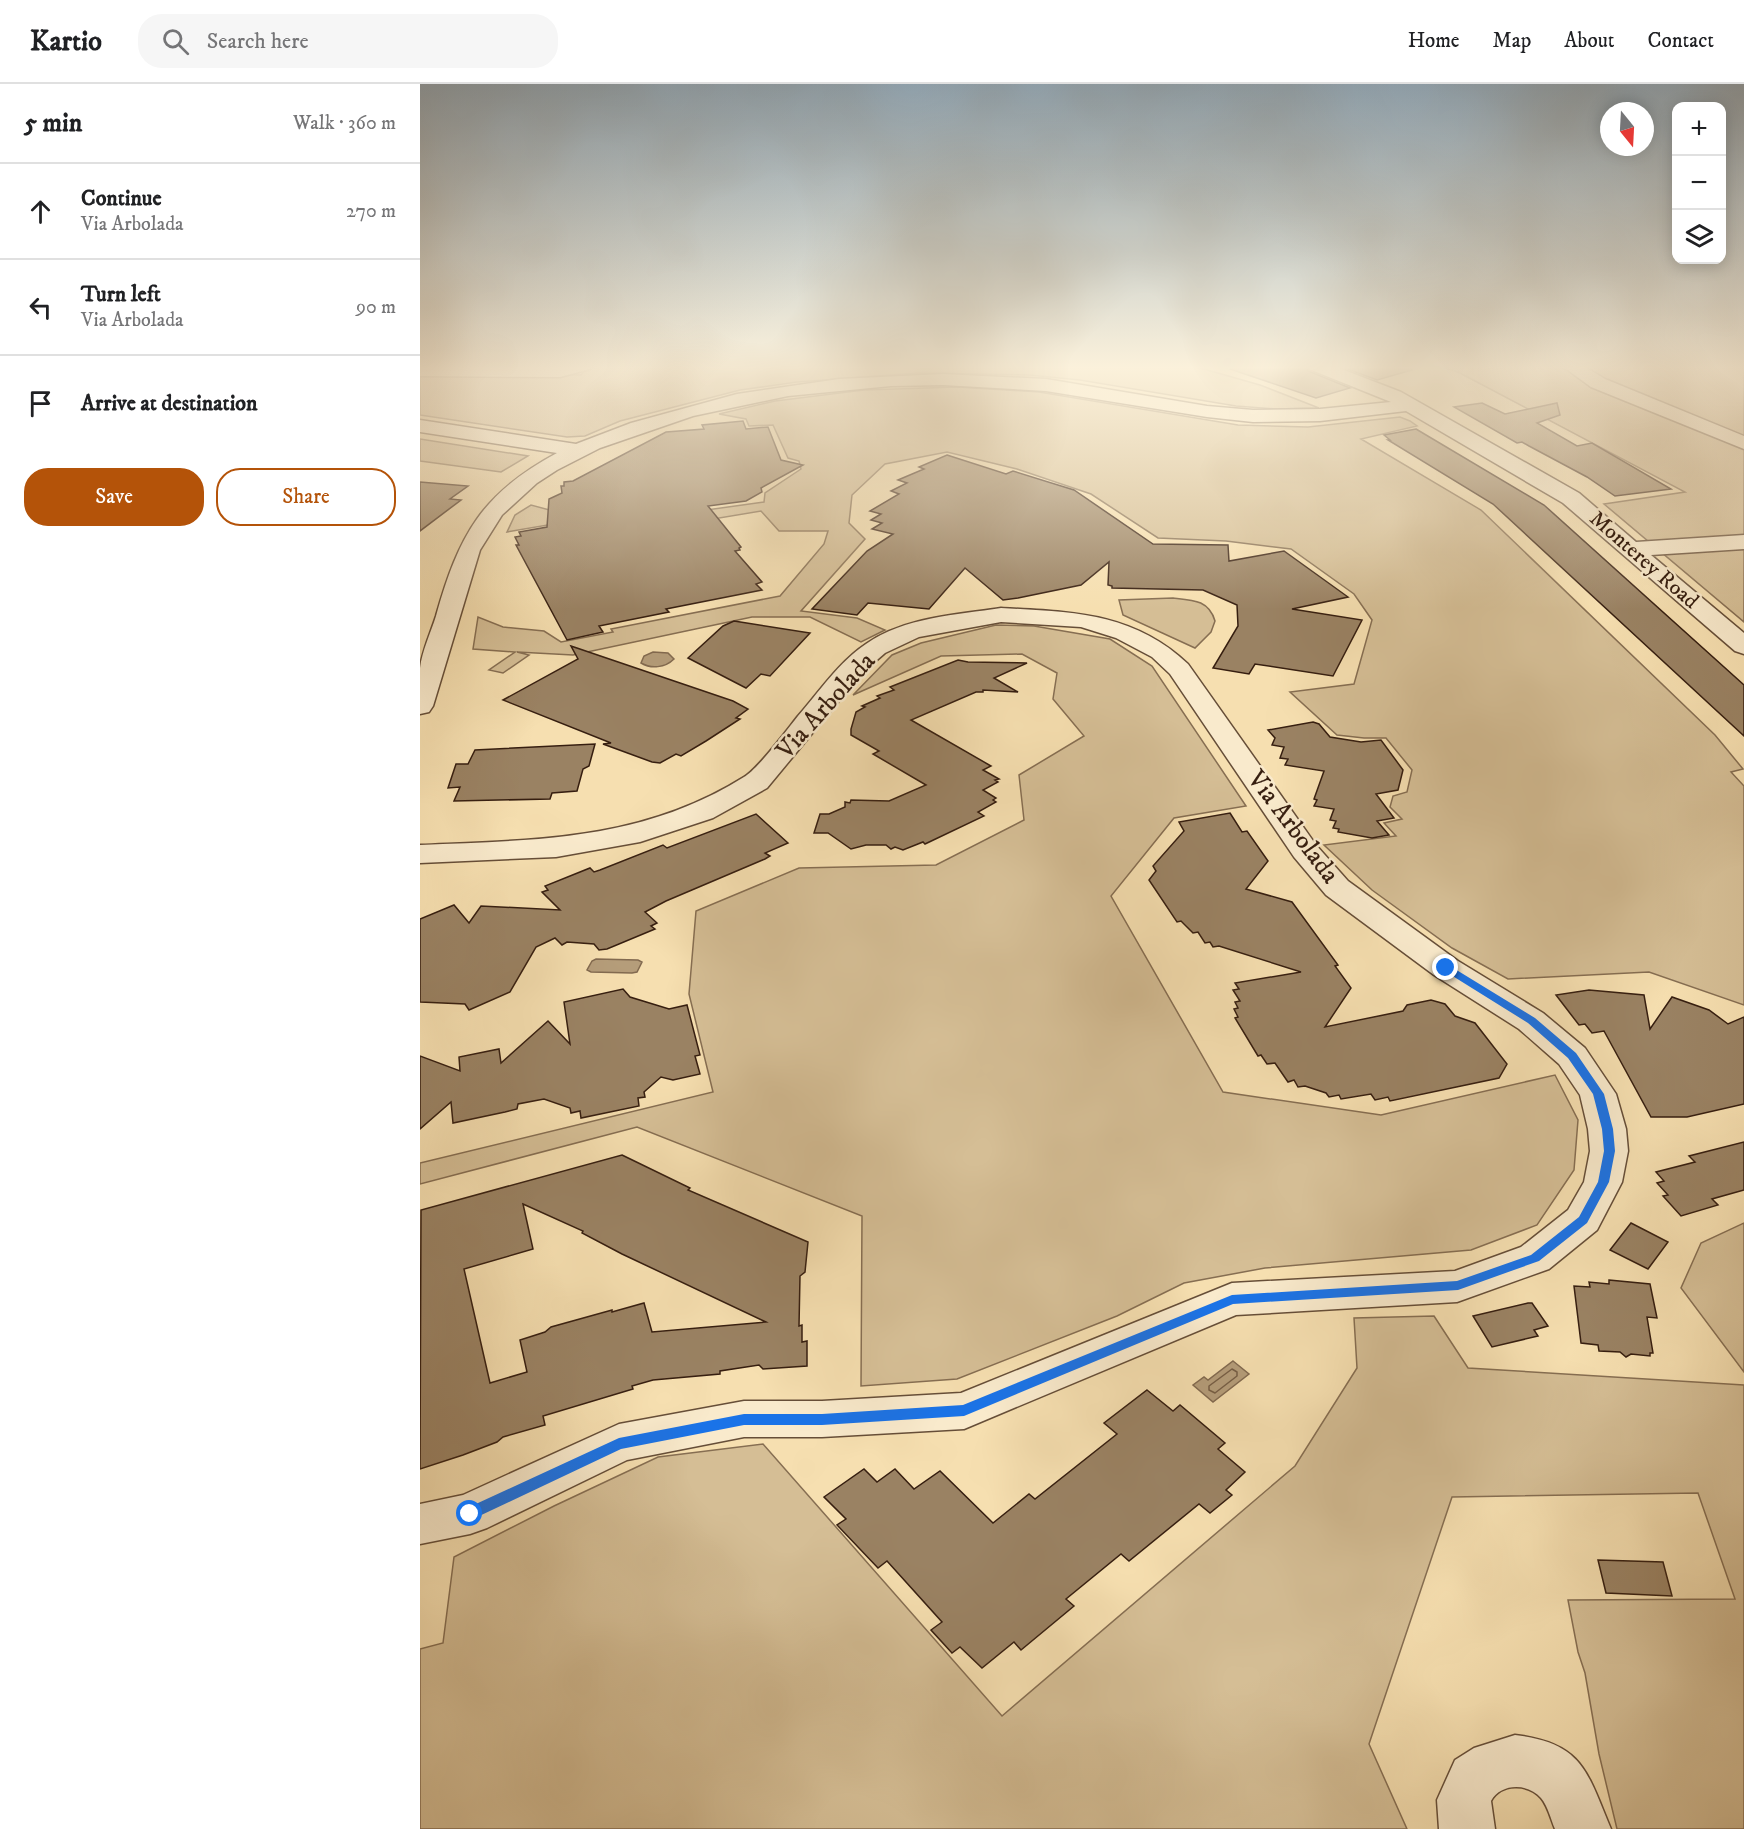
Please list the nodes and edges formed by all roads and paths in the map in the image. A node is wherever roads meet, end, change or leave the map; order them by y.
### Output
1 (553, 446) edge
2 (586, 446) edge
3 (1481, 446) edge
4 (576, 450) junction
5 (1744, 542) edge
6 (1744, 553) edge
7 (1638, 554) junction
8 (1744, 646) edge
9 (420, 705) edge
10 (420, 854) edge
11 (420, 1524) edge
12 (1467, 1829) edge
13 (1582, 1829) edge

1 - 4 street
2 - 4 street
3 - 7 street, Monterey Road
4 - 9 street
5 - 7 street
6 - 7 street
7 - 8 street, Monterey Road
10 - 11 street, Via Arbolada
12 - 13 street

